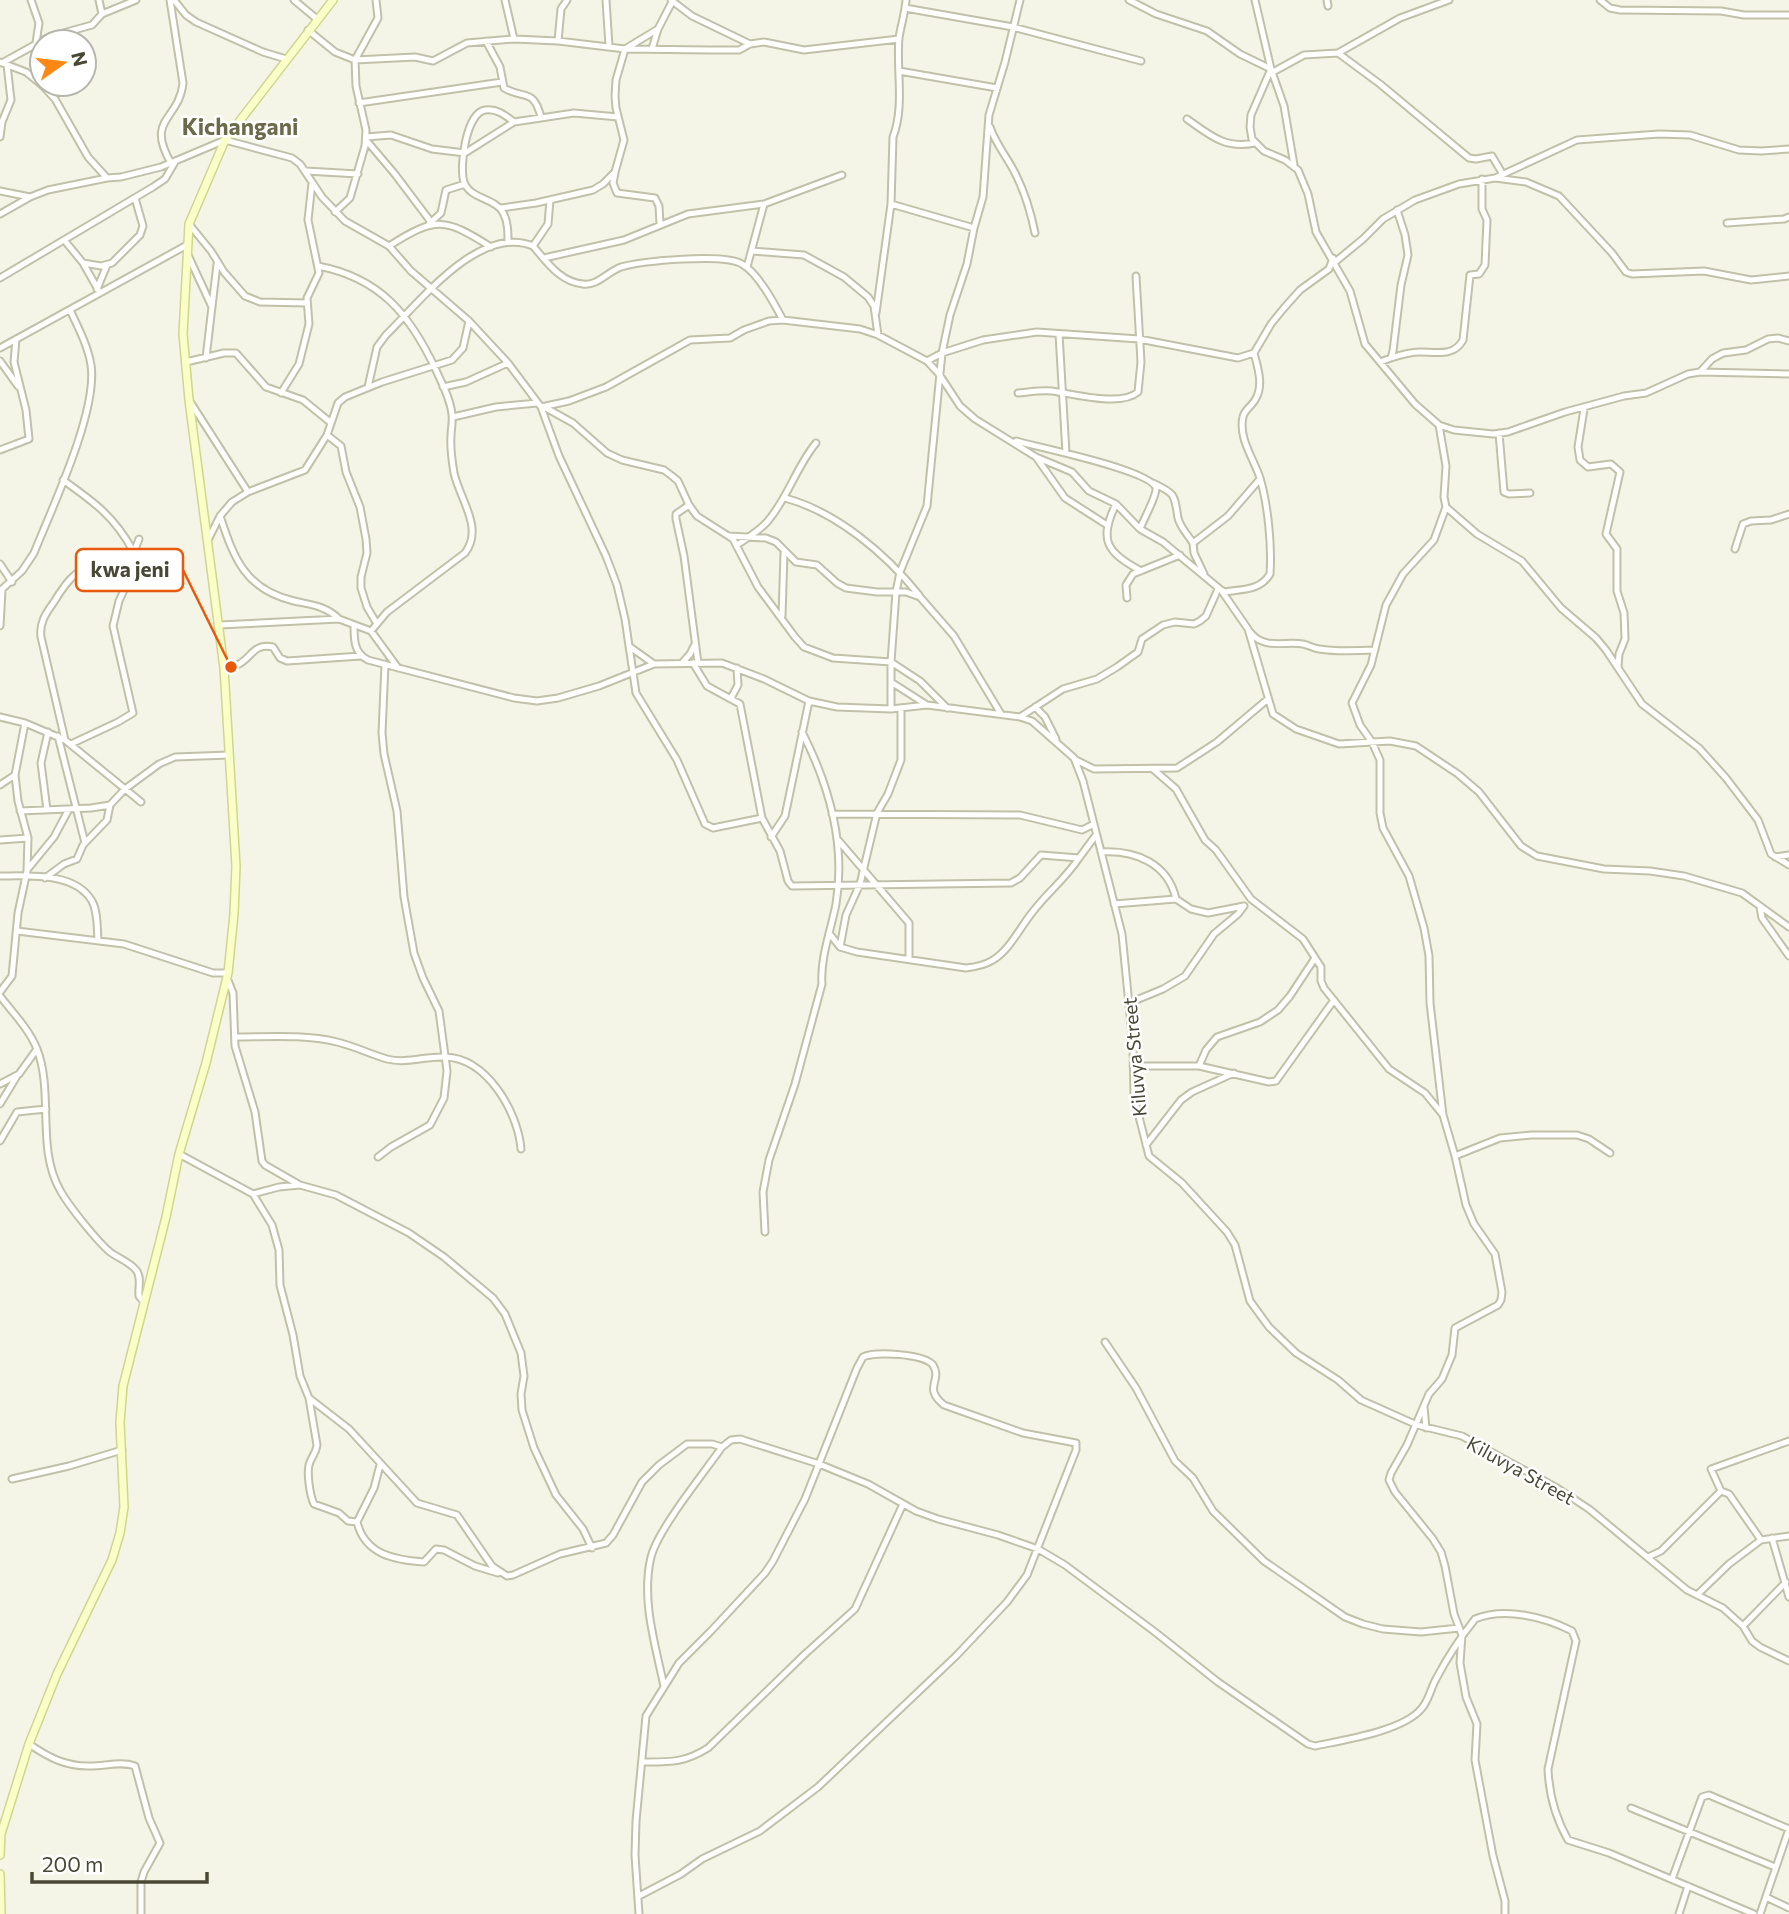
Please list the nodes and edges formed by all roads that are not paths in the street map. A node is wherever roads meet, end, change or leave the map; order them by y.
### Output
1 (31, 0) edge
2 (37, 0) edge
3 (99, 0) edge
4 (136, 0) edge
5 (172, 0) edge
6 (294, 0) edge
7 (333, 0) edge
8 (376, 0) edge
9 (505, 0) edge
10 (567, 0) edge
11 (606, 0) edge
12 (906, 0) edge
13 (1020, 0) edge
14 (1129, 0) edge
15 (1255, 0) edge
16 (1448, 0) edge
17 (1600, 0) edge
18 (671, 1) edge
19 (905, 8) junction
20 (35, 9) junction
21 (102, 14) junction
22 (1789, 15) edge
23 (317, 19) junction
24 (1013, 27) junction
25 (38, 28) edge
26 (81, 28) edge
27 (658, 29) junction
28 (308, 30) junction
29 (514, 39) junction
30 (899, 39) junction
31 (486, 41) junction
32 (558, 41) junction
33 (751, 44) junction
34 (609, 46) junction
35 (28, 48) edge
36 (625, 49) junction
37 (652, 49) junction
38 (1338, 53) junction
39 (286, 59) junction
40 (355, 60) junction
41 (1141, 61) dead end
42 (3, 63) edge
43 (899, 71) junction
44 (1271, 71) junction
45 (502, 82) junction
46 (997, 88) junction
47 (359, 103) junction
48 (541, 117) junction
49 (618, 117) junction
50 (1187, 119) dead end
51 (514, 122) junction
52 (989, 123) junction
53 (0, 137) edge
54 (366, 139) junction
55 (225, 140) junction
56 (1255, 143) junction
57 (1789, 149) edge
58 (465, 153) junction
59 (173, 162) junction
60 (1294, 166) junction
61 (306, 171) junction
62 (615, 172) junction
63 (1502, 173) junction
64 (358, 174) junction
65 (842, 175) dead end
66 (107, 178) junction
67 (1495, 178) junction
68 (1482, 179) junction
69 (312, 183) junction
70 (465, 184) junction
71 (0, 191) edge
72 (30, 197) junction
73 (135, 198) junction
74 (550, 200) junction
75 (764, 204) junction
76 (891, 204) junction
77 (501, 208) junction
78 (1397, 210) junction
79 (335, 212) junction
80 (0, 214) edge
81 (1789, 217) edge
82 (430, 223) junction
83 (1727, 223) dead end
84 (189, 224) junction
85 (660, 224) junction
86 (974, 228) junction
87 (1035, 233) dead end
88 (65, 241) junction
89 (508, 242) junction
90 (390, 246) junction
91 (534, 246) junction
92 (491, 247) junction
93 (187, 248) junction
94 (752, 251) junction
95 (544, 258) junction
96 (217, 262) junction
97 (1335, 262) junction
98 (83, 263) junction
99 (107, 265) junction
100 (318, 266) junction
101 (747, 267) junction
102 (1136, 276) dead end
103 (1788, 276) edge
104 (0, 278) edge
105 (432, 289) junction
106 (99, 291) junction
107 (307, 303) junction
108 (212, 307) junction
109 (70, 310) junction
110 (876, 313) junction
111 (406, 315) junction
112 (783, 320) junction
113 (469, 321) junction
114 (1059, 334) junction
115 (878, 335) junction
116 (16, 339) junction
117 (1139, 339) junction
118 (1789, 341) edge
119 (0, 348) edge
120 (942, 352) junction
121 (1254, 353) junction
122 (206, 358) junction
123 (1391, 358) junction
124 (0, 360) edge
125 (927, 361) junction
126 (186, 362) junction
127 (1380, 362) junction
128 (508, 363) junction
129 (433, 366) junction
130 (1700, 372) junction
131 (939, 373) junction
132 (1789, 374) edge
133 (368, 387) junction
134 (443, 387) junction
135 (21, 389) junction
136 (281, 393) junction
137 (1018, 393) dead end
138 (1063, 394) junction
139 (189, 400) junction
140 (542, 406) junction
141 (1584, 409) junction
142 (453, 417) junction
143 (330, 422) junction
144 (1439, 425) junction
145 (1499, 433) junction
146 (327, 435) junction
147 (1013, 440) junction
148 (816, 443) dead end
149 (0, 450) edge
150 (1066, 453) junction
151 (1036, 457) junction
152 (63, 480) junction
153 (1260, 480) junction
154 (1153, 483) junction
155 (248, 492) junction
156 (1530, 493) dead end
157 (785, 498) junction
158 (1116, 504) junction
159 (689, 505) junction
160 (1446, 507) junction
161 (1789, 514) edge
162 (220, 516) junction
163 (1107, 524) junction
164 (1140, 529) junction
165 (729, 536) junction
166 (748, 537) junction
167 (139, 539) dead end
168 (208, 540) junction
169 (1193, 543) junction
170 (737, 545) junction
171 (1735, 549) dead end
172 (134, 552) junction
173 (784, 553) junction
174 (1180, 555) junction
175 (131, 563) junction
176 (0, 564) edge
177 (1141, 571) junction
178 (900, 572) junction
179 (1205, 576) junction
180 (12, 582) junction
181 (1219, 589) junction
182 (1, 591) edge
183 (896, 592) junction
184 (920, 597) junction
185 (1127, 597) dead end
186 (782, 618) junction
187 (339, 619) junction
188 (377, 624) junction
189 (219, 625) junction
190 (354, 625) junction
191 (0, 626) edge
192 (1248, 629) junction
193 (371, 631) junction
194 (695, 644) junction
195 (630, 647) junction
196 (1375, 650) junction
197 (361, 656) junction
198 (891, 662) junction
199 (682, 663) junction
200 (695, 663) junction
201 (386, 664) junction
202 (654, 664) junction
203 (1618, 667) junction
204 (224, 668) junction
205 (398, 668) junction
206 (737, 668) junction
207 (632, 672) junction
208 (891, 682) junction
209 (731, 698) junction
210 (1268, 699) junction
211 (809, 701) junction
212 (928, 705) junction
213 (1035, 707) junction
214 (901, 708) junction
215 (947, 708) junction
216 (891, 709) junction
217 (1001, 715) junction
218 (0, 717) edge
219 (1020, 717) junction
220 (25, 723) junction
221 (48, 732) junction
222 (802, 732) junction
223 (58, 736) junction
224 (68, 742) junction
225 (1372, 742) junction
226 (1058, 744) junction
227 (229, 755) junction
228 (1074, 758) junction
229 (1094, 769) junction
230 (1153, 769) junction
231 (15, 775) junction
232 (1083, 782) junction
233 (0, 785) edge
234 (125, 789) junction
235 (141, 802) dead end
236 (110, 805) junction
237 (69, 809) junction
238 (77, 809) junction
239 (47, 810) junction
240 (20, 811) junction
241 (877, 813) junction
242 (832, 814) junction
243 (762, 818) junction
244 (1094, 824) junction
245 (1096, 835) junction
246 (771, 837) junction
247 (28, 838) junction
248 (838, 840) junction
249 (0, 841) edge
250 (85, 843) junction
251 (1101, 852) junction
252 (1789, 855) edge
253 (1774, 857) junction
254 (1079, 858) junction
255 (1789, 865) edge
256 (863, 870) junction
257 (26, 874) junction
258 (0, 876) edge
259 (45, 878) junction
260 (860, 884) junction
261 (876, 884) junction
262 (838, 886) junction
263 (1176, 899) junction
264 (1251, 899) junction
265 (1114, 904) junction
266 (1244, 906) junction
267 (1760, 908) junction
268 (1789, 927) edge
269 (17, 931) junction
270 (830, 933) junction
271 (98, 940) junction
272 (839, 947) junction
273 (1789, 956) edge
274 (1315, 958) junction
275 (909, 959) junction
276 (227, 976) junction
277 (0, 994) edge
278 (1335, 1000) junction
279 (1129, 1003) junction
280 (235, 1037) junction
281 (37, 1049) junction
282 (445, 1057) junction
283 (1133, 1066) junction
284 (1199, 1066) junction
285 (1234, 1073) junction
286 (19, 1074) junction
287 (0, 1084) edge
288 (0, 1104) edge
289 (46, 1109) junction
290 (1443, 1115) junction
291 (0, 1141) edge
292 (1146, 1145) junction
293 (521, 1149) dead end
294 (1610, 1153) dead end
295 (179, 1154) junction
296 (378, 1157) dead end
297 (1455, 1157) junction
298 (300, 1185) junction
299 (253, 1194) junction
300 (765, 1232) dead end
301 (143, 1301) junction
302 (1105, 1342) dead end
303 (309, 1398) junction
304 (1424, 1407) junction
305 (1417, 1425) junction
306 (1426, 1428) junction
307 (1789, 1441) edge
308 (722, 1447) junction
309 (122, 1450) junction
310 (380, 1464) junction
311 (819, 1464) junction
312 (12, 1479) dead end
313 (1721, 1492) junction
314 (904, 1504) junction
315 (357, 1522) junction
316 (1789, 1536) edge
317 (1772, 1538) junction
318 (1761, 1540) junction
319 (592, 1548) junction
320 (1038, 1549) junction
321 (1648, 1557) junction
322 (501, 1574) junction
323 (1786, 1582) junction
324 (1697, 1595) junction
325 (1789, 1597) edge
326 (1743, 1626) junction
327 (1459, 1628) junction
328 (1462, 1635) junction
329 (1789, 1661) edge
330 (664, 1686) junction
331 (29, 1744) junction
332 (642, 1762) junction
333 (1631, 1808) dead end
334 (1789, 1829) edge
335 (1690, 1831) junction
336 (1786, 1847) edge
337 (0, 1855) edge
338 (1775, 1867) junction
339 (0, 1874) edge
340 (1672, 1879) junction
341 (1688, 1886) junction
342 (639, 1895) junction
343 (1766, 1897) junction
344 (1789, 1908) edge
345 (1, 1914) edge
346 (141, 1914) edge
347 (639, 1914) edge
348 (1505, 1914) edge
349 (1679, 1914) edge
350 (1754, 1914) edge
351 (1760, 1914) edge

1 - 20 street
2 - 20 street
3 - 21 street
4 - 21 street
5 - 39 street
5 - 59 street
6 - 23 street
7 - 23 street
8 - 40 street
9 - 29 street
10 - 32 street
11 - 34 street
12 - 19 street
13 - 24 street
14 - 44 street
15 - 44 street
16 - 38 street
17 - 22 street
18 - 27 street
18 - 33 street
19 - 24 street
19 - 30 street
20 - 25 street
21 - 26 street
23 - 28 street
24 - 41 street
24 - 46 street
27 - 36 street
27 - 37 street
28 - 39 street
28 - 40 street
29 - 31 street
29 - 32 street
30 - 33 street
30 - 43 street
31 - 40 street
31 - 45 street
32 - 34 street
33 - 37 street
34 - 36 street
35 - 42 street
36 - 37 street
36 - 49 street
38 - 44 street
38 - 63 street
39 - 55 street
40 - 47 street
42 - 53 street
42 - 66 street
43 - 46 street
43 - 76 street
44 - 56 street
44 - 60 street
45 - 47 street
45 - 48 street
46 - 52 street
47 - 54 street
48 - 49 street
48 - 51 street
49 - 62 street
50 - 56 street
51 - 58 street
51 - 58 street
52 - 86 street
52 - 87 street
54 - 58 street
54 - 64 street
54 - 82 street
55 - 59 street
55 - 61 street
55 - 84 street
56 - 60 street
57 - 63 street
58 - 70 street
59 - 66 street
59 - 73 street
60 - 97 street
61 - 64 street
61 - 69 street
62 - 74 street
62 - 85 street
63 - 67 street
64 - 79 street
65 - 75 street
66 - 72 street
67 - 68 street
67 - 103 street
68 - 78 street
68 - 123 street
69 - 79 street
69 - 100 street
70 - 77 street
70 - 82 street
71 - 72 street
72 - 80 street
73 - 88 street
73 - 99 street
74 - 77 street
74 - 91 street
75 - 85 street
75 - 94 street
76 - 86 street
76 - 110 street
77 - 89 street
78 - 97 street
78 - 123 street
79 - 90 street
81 - 83 street
82 - 90 street
82 - 92 street
84 - 93 street
84 - 96 street
85 - 95 street
86 - 120 street
88 - 98 street
88 - 104 street
89 - 91 street
89 - 92 street
90 - 105 street
91 - 95 street
92 - 105 street
93 - 106 street
93 - 108 street
93 - 126 street
94 - 101 street
94 - 110 street
95 - 101 street
96 - 107 street
96 - 108 street
97 - 121 street
97 - 127 street
98 - 99 street
98 - 106 street
99 - 106 street
100 - 107 street
100 - 111 street
101 - 112 street
102 - 117 street
105 - 111 street
105 - 113 street
106 - 109 street
107 - 136 street
108 - 122 street
109 - 116 street
109 - 152 street
110 - 115 street
111 - 129 street
111 - 133 street
112 - 115 street
112 - 140 street
113 - 128 street
113 - 129 street
114 - 117 street
114 - 120 street
114 - 138 street
115 - 125 street
116 - 119 street
116 - 135 street
117 - 121 street
117 - 138 street
118 - 130 street
120 - 125 street
120 - 131 street
121 - 153 street
122 - 126 street
122 - 136 street
123 - 127 street
124 - 135 street
125 - 131 street
126 - 139 street
127 - 144 street
128 - 134 street
128 - 140 street
129 - 133 street
129 - 134 street
130 - 132 street
130 - 141 street
131 - 147 street
131 - 178 street
133 - 143 street
134 - 142 street
135 - 149 street
136 - 143 street
137 - 138 street
138 - 150 street
139 - 155 street
139 - 168 street
140 - 142 street
140 - 159 street
140 - 195 street
141 - 145 street
141 - 203 street
142 - 188 street
143 - 146 street
144 - 145 street
144 - 160 street
145 - 156 street
146 - 155 street
146 - 188 street
147 - 150 street
147 - 151 street
148 - 157 street
150 - 154 street
151 - 158 street
151 - 163 street
152 - 172 street
152 - 180 street
153 - 169 street
153 - 181 street
154 - 164 street
154 - 169 street
155 - 162 street
157 - 166 street
157 - 178 street
158 - 163 street
158 - 164 street
159 - 165 street
159 - 194 street
160 - 196 street
160 - 203 street
161 - 171 street
162 - 168 street
162 - 187 street
163 - 177 street
164 - 174 street
165 - 166 street
165 - 170 street
166 - 170 street
166 - 173 street
167 - 172 street
168 - 189 street
169 - 179 street
170 - 186 street
172 - 175 street
173 - 183 street
173 - 186 street
174 - 177 street
174 - 179 street
175 - 224 street
175 - 224 street
176 - 180 street
177 - 185 street
178 - 183 street
178 - 184 street
179 - 181 street
180 - 182 street
181 - 192 street
181 - 213 street
182 - 191 street
183 - 184 street
183 - 198 street
184 - 217 street
186 - 198 street
187 - 189 street
187 - 190 street
188 - 193 street
189 - 204 street
190 - 193 street
190 - 197 street
192 - 196 street
192 - 210 street
193 - 205 street
194 - 199 street
194 - 200 street
195 - 202 street
195 - 207 street
196 - 225 street
197 - 201 street, Kiluvya Street
197 - 204 street
198 - 208 street
198 - 215 street
199 - 200 street, Kiluvya Street
199 - 202 street, Kiluvya Street
200 - 206 street, Kiluvya Street
200 - 209 street
201 - 205 street, Kiluvya Street
201 - 282 street
202 - 207 street, Kiluvya Street
203 - 253 street
204 - 227 street
205 - 207 street, Kiluvya Street
206 - 209 street
206 - 211 street, Kiluvya Street
207 - 243 street
208 - 212 street
208 - 216 street
209 - 243 street
210 - 225 street
210 - 230 street
211 - 216 street, Kiluvya Street
211 - 222 street
212 - 214 street, Kiluvya Street
212 - 215 street, Kiluvya Street
213 - 219 street
213 - 226 street
214 - 216 street, Kiluvya Street
214 - 241 street
215 - 217 street, Kiluvya Street
217 - 219 street, Kiluvya Street
218 - 220 street
219 - 226 street, Kiluvya Street
220 - 221 street
220 - 231 street
221 - 223 street
221 - 239 street
222 - 242 street
222 - 246 street
223 - 224 street
223 - 238 street
224 - 234 street
225 - 267 street
225 - 290 street
226 - 228 street, Kiluvya Street
227 - 234 street
227 - 276 street
228 - 229 street
228 - 232 street, Kiluvya Street
229 - 230 street
229 - 232 street
230 - 264 street
231 - 233 street
231 - 240 street
232 - 244 street, Kiluvya Street
234 - 235 street
234 - 236 street
236 - 238 street
236 - 250 street
237 - 238 street
237 - 239 street
237 - 257 street
238 - 250 street
239 - 240 street
240 - 247 street
241 - 242 street
241 - 244 street
241 - 256 street
242 - 248 street
243 - 246 street
244 - 245 street, Kiluvya Street
245 - 251 street, Kiluvya Street
245 - 254 street
246 - 262 street
247 - 249 street
247 - 257 street
248 - 256 street
248 - 262 street
250 - 259 street
251 - 263 street
251 - 265 street, Kiluvya Street
252 - 253 street
253 - 255 street
254 - 261 street
254 - 275 street
256 - 260 street
256 - 261 street
257 - 258 street
257 - 259 street
257 - 269 street
259 - 271 street
260 - 261 street
260 - 262 street
260 - 272 street
261 - 275 street
262 - 270 street
263 - 265 street
263 - 266 street
264 - 266 street
264 - 274 street
265 - 279 street, Kiluvya Street
266 - 279 street
267 - 268 street
267 - 273 street
269 - 271 street
269 - 277 street
270 - 272 street
270 - 300 street
271 - 276 street
272 - 275 street
274 - 278 street
274 - 284 street
276 - 280 street
276 - 295 street
277 - 281 street
278 - 285 street
278 - 290 street
279 - 283 street, Kiluvya Street
280 - 282 street
280 - 298 street
281 - 286 street
281 - 289 street
282 - 293 street
282 - 296 street
283 - 284 street
283 - 292 street, Kiluvya Street
284 - 285 street
285 - 292 street
286 - 287 street
286 - 288 street
289 - 291 street
289 - 301 street
290 - 297 street
292 - 305 street, Kiluvya Street
294 - 297 street
295 - 299 street
295 - 301 street
297 - 304 street
298 - 299 street
298 - 319 street
299 - 303 street
301 - 309 street
302 - 327 street
303 - 310 street
303 - 315 street
304 - 305 street
304 - 306 street
305 - 306 street, Kiluvya Street
305 - 327 street
306 - 321 street, Kiluvya Street
307 - 313 street
308 - 311 street
308 - 319 street
308 - 330 street
309 - 312 street
309 - 331 street
310 - 315 street
310 - 322 street
311 - 314 street
311 - 320 street
311 - 330 street
313 - 318 street
313 - 321 street
314 - 320 street
314 - 332 street
315 - 322 street
316 - 317 street
317 - 318 street
317 - 323 street
318 - 324 street
319 - 322 street
320 - 328 street
320 - 342 street
321 - 324 street, Kiluvya Street
323 - 325 street
323 - 326 street
324 - 326 street, Kiluvya Street
326 - 329 street, Kiluvya Street
327 - 328 street
328 - 340 street
328 - 348 street
330 - 332 street
331 - 337 street
331 - 346 street
332 - 342 street
333 - 335 street
334 - 335 street
334 - 336 street
335 - 338 street
335 - 340 street
336 - 338 street
338 - 343 street
339 - 345 street
340 - 341 street
341 - 349 street
341 - 350 street
342 - 347 street
343 - 344 street
343 - 351 street

